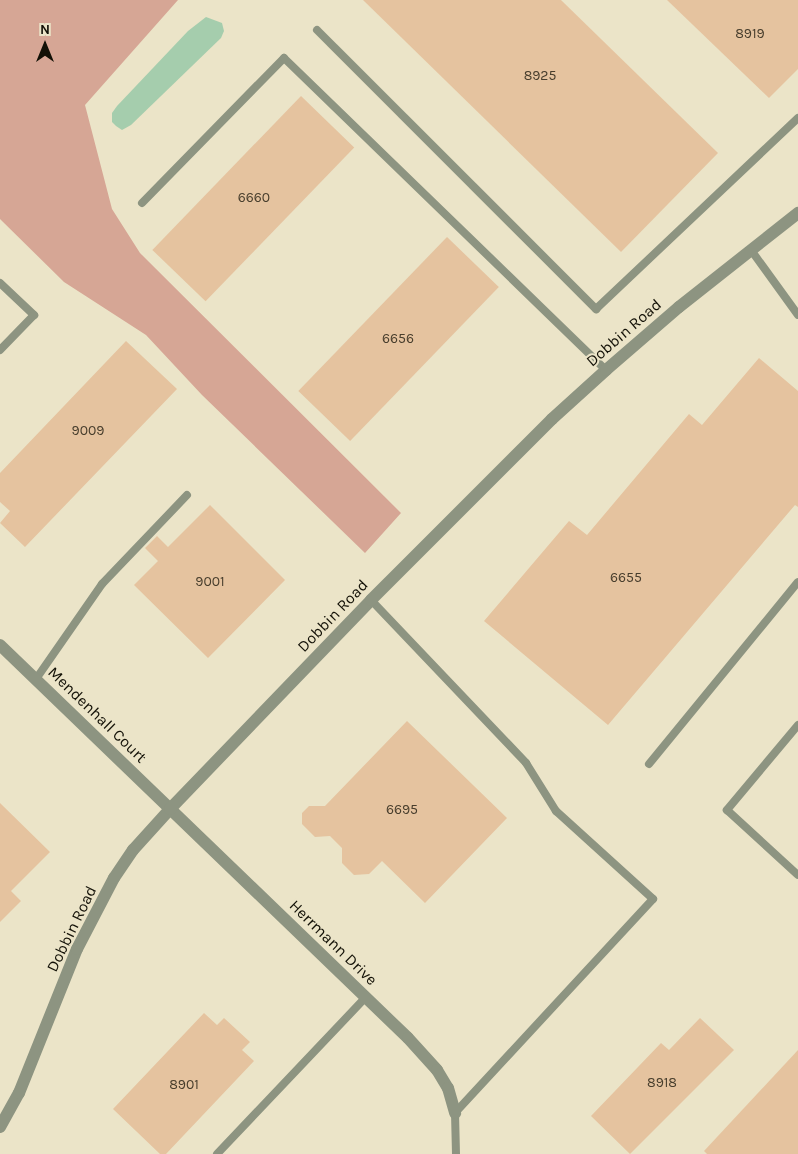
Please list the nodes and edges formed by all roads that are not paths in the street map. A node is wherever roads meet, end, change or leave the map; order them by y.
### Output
1 (317, 30) dead end
2 (798, 118) edge
3 (142, 203) dead end
4 (798, 213) edge
5 (751, 250) junction
6 (0, 283) edge
7 (798, 315) edge
8 (0, 350) edge
9 (606, 370) junction
10 (187, 494) dead end
11 (798, 582) edge
12 (371, 600) junction
13 (0, 645) edge
14 (36, 679) junction
15 (798, 725) edge
16 (649, 764) dead end
17 (170, 809) junction
18 (798, 874) edge
19 (366, 997) junction
20 (455, 1113) junction
21 (0, 1127) edge
22 (217, 1154) edge
23 (456, 1154) edge

1 - 2 lane
3 - 9 lane
4 - 5 street, Dobbin Road
5 - 7 lane
5 - 9 street, Dobbin Road
6 - 8 lane
9 - 12 street, Dobbin Road
10 - 14 lane
11 - 16 lane
12 - 17 street, Dobbin Road
12 - 20 lane
13 - 14 street, Mendenhall Court
14 - 17 street, Mendenhall Court
15 - 18 lane
17 - 19 street, Herrmann Drive
17 - 21 street, Dobbin Road
19 - 20 street, Herrmann Drive
19 - 22 lane
20 - 23 lane

